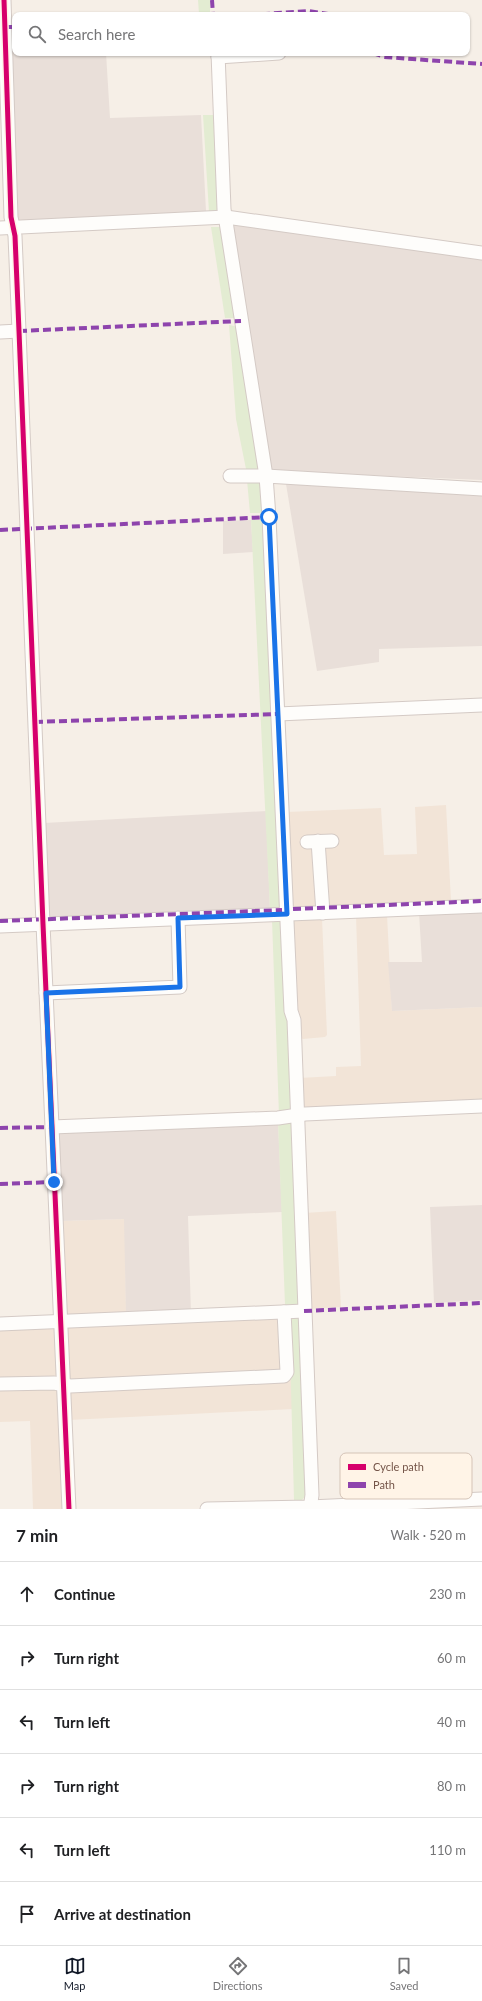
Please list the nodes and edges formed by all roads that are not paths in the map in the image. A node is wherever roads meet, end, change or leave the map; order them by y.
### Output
1 (4, 0) edge
2 (2, 27) edge
3 (218, 56) edge
4 (226, 217) junction
5 (6, 227) edge
6 (482, 253) edge
7 (19, 331) junction
8 (0, 332) edge
9 (230, 476) dead end
10 (266, 476) junction
11 (482, 489) edge
12 (482, 705) edge
13 (278, 714) junction
14 (332, 841) dead end
15 (482, 906) edge
16 (323, 913) junction
17 (287, 914) junction
18 (178, 918) junction
19 (43, 924) junction
20 (0, 926) edge
21 (46, 993) junction
22 (482, 1106) edge
23 (296, 1115) junction
24 (52, 1127) junction
25 (304, 1311) junction
26 (284, 1312) junction
27 (61, 1322) junction
28 (0, 1324) edge
29 (0, 1384) edge
30 (63, 1385) junction
31 (482, 1499) edge
32 (310, 1508) edge
33 (69, 1509) edge
34 (207, 1509) edge

1 - 2 street
2 - 5 street
3 - 4 street
4 - 5 street
4 - 6 street
4 - 10 street
5 - 7 street
7 - 8 street
7 - 19 street
9 - 10 street
10 - 11 street
10 - 13 street
12 - 13 street
13 - 17 street
14 - 16 street
15 - 16 street
16 - 17 street
17 - 18 street
17 - 23 street
18 - 19 street
18 - 21 street
19 - 20 street
19 - 21 street
21 - 24 street
22 - 23 street
23 - 24 street
23 - 25 street
24 - 27 street
25 - 26 street
25 - 32 street
26 - 27 street
26 - 30 street
27 - 28 street
27 - 30 street
29 - 30 street
30 - 33 street
31 - 32 street
32 - 34 street

